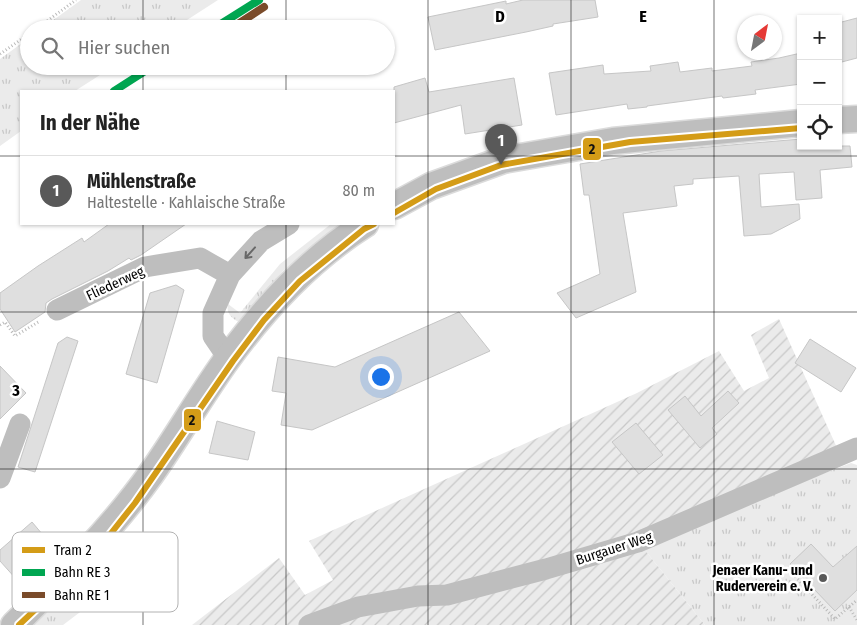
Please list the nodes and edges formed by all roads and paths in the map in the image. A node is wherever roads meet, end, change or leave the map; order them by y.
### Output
1 (76, 0) edge
2 (48, 20) edge
3 (20, 40) edge
4 (0, 54) edge
5 (857, 119) edge
6 (842, 120) edge
7 (797, 123) edge
8 (398, 198) edge
9 (286, 225) edge
10 (363, 225) edge
11 (230, 275) junction
12 (57, 310) joint
13 (0, 325) edge
14 (228, 358) junction
15 (20, 424) dead end
16 (857, 448) edge
17 (0, 478) edge
18 (106, 532) edge
19 (793, 574) dead end
20 (857, 600) edge
21 (849, 607) junction
22 (28, 612) edge
23 (857, 620) edge
24 (14, 625) edge
25 (309, 625) edge

1 - 2 path
3 - 4 path
5 - 6 main road
7 - 8 main road
9 -> 11 street
10 - 14 main road
11 - 12 street, Fliederweg
11 - 14 street
12 - 13 path
14 - 18 main road
15 - 17 street
16 - 25 street, Burgauer Weg
19 - 21 path
20 - 21 path
21 - 23 path
22 - 24 main road

